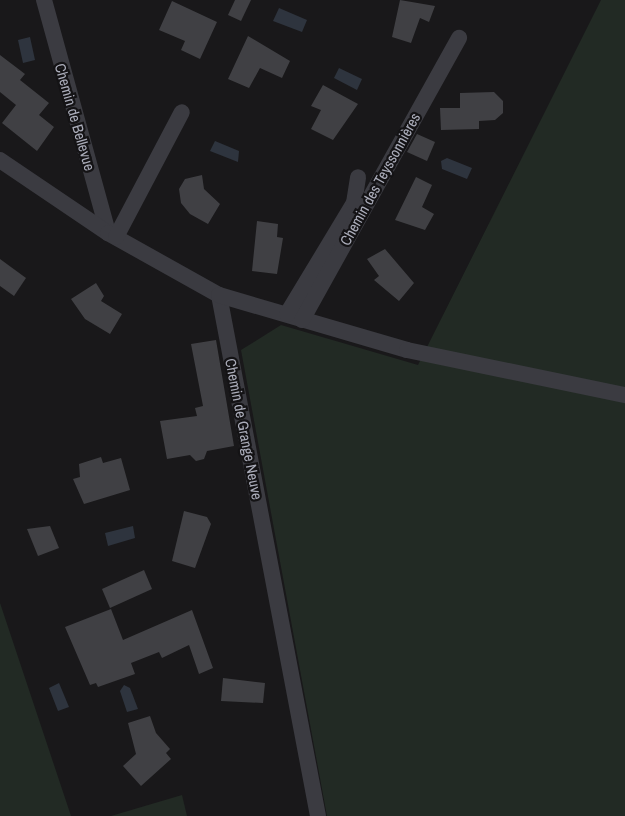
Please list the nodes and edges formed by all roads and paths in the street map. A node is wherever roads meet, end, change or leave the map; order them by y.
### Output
1 (44, 0) edge
2 (459, 38) dead end
3 (182, 112) dead end
4 (0, 160) edge
5 (358, 177) dead end
6 (112, 235) junction
7 (219, 295) junction
8 (294, 317) junction
9 (625, 395) edge
10 (318, 816) edge

1 - 6 street, Chemin de Bellevue
2 - 8 street, Chemin des Teyssonnières
3 - 6 street
4 - 6 street
5 - 8 street, Chemin des Teyssonnières
6 - 7 street
7 - 8 street
7 - 10 street, Chemin de Grange Neuve
8 - 9 street

